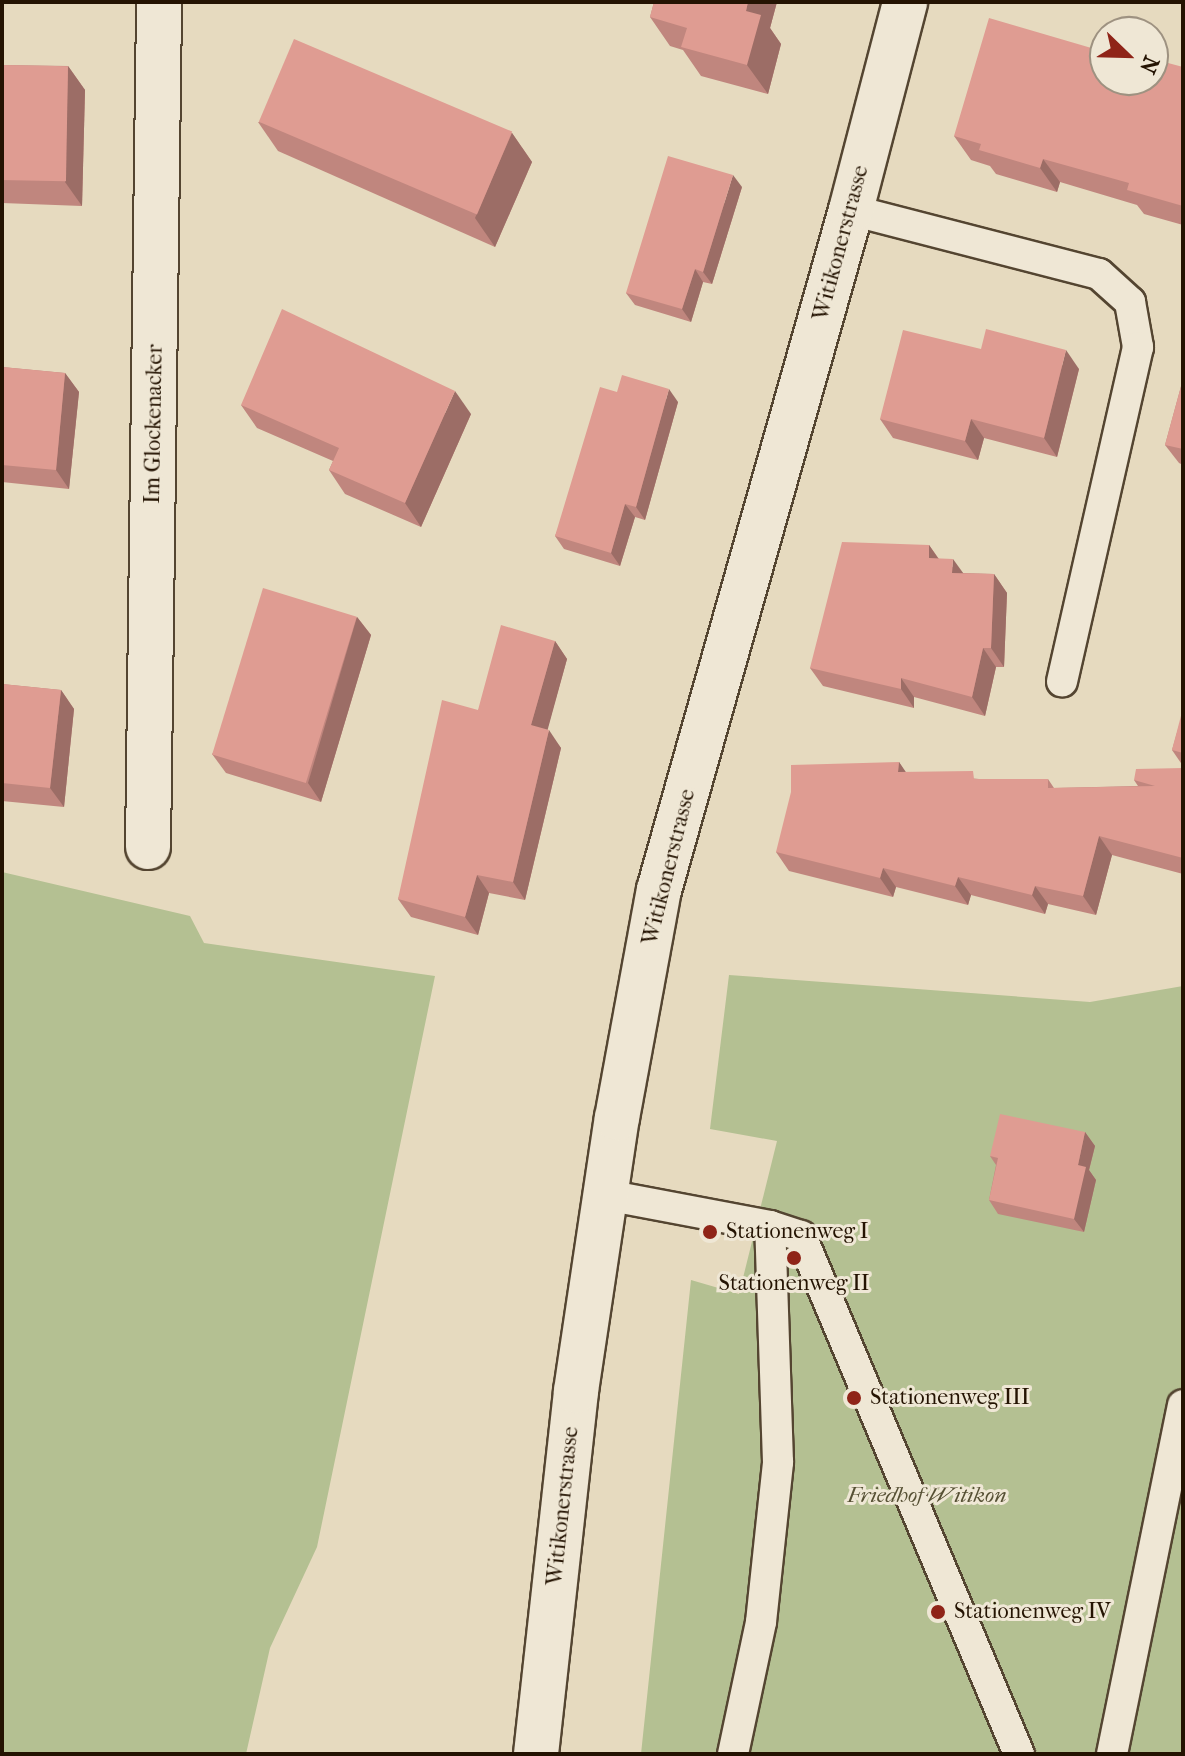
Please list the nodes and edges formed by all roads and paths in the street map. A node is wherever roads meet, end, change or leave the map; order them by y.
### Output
1 (159, 2) edge
2 (905, 2) edge
3 (851, 210) junction
4 (1062, 681) dead end
5 (148, 847) dead end
6 (606, 1195) junction
7 (770, 1226) junction
8 (1183, 1405) edge
9 (536, 1754) edge
10 (733, 1754) edge
11 (1019, 1754) edge
12 (1112, 1754) edge

1 - 5 main road, Im Glockenacker
2 - 3 main road, Witikonerstrasse
3 - 4 lane
3 - 6 main road, Witikonerstrasse
6 - 7 lane
6 - 9 main road, Witikonerstrasse
7 - 10 lane
7 - 11 lane
8 - 12 lane

